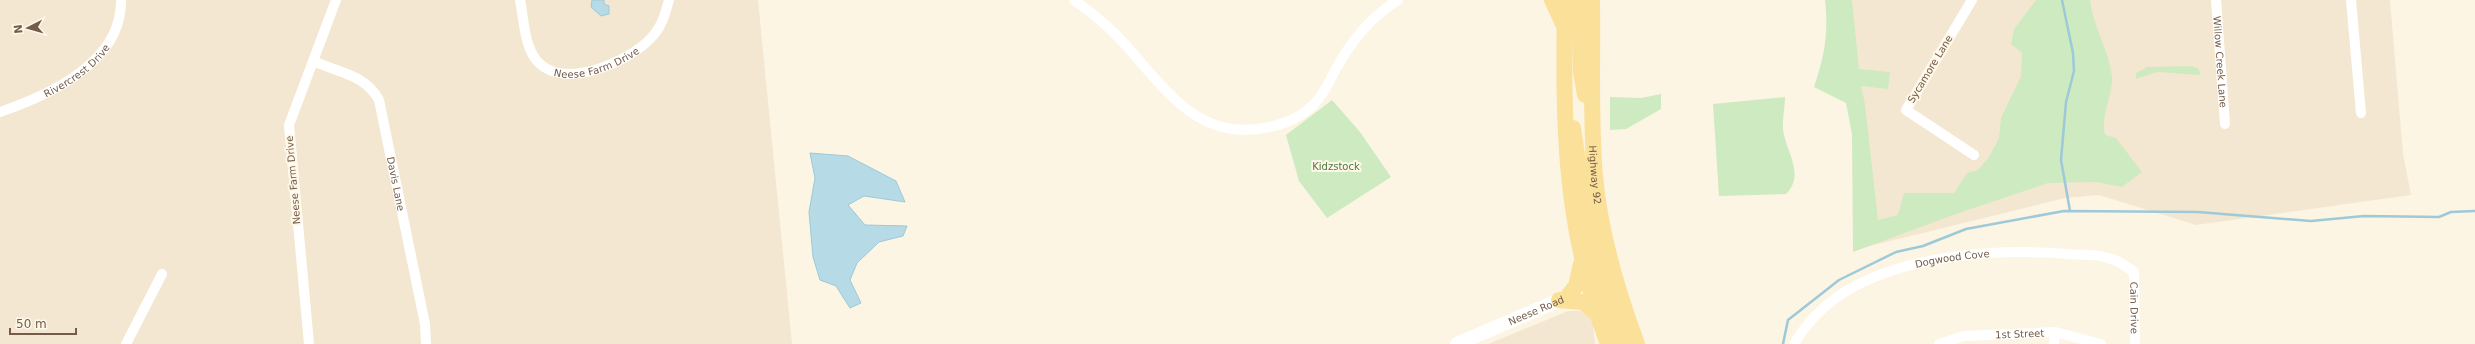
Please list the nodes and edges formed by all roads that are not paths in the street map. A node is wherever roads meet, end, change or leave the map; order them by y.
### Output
1 (122, 0) edge
2 (336, 0) edge
3 (520, 0) edge
4 (669, 0) edge
5 (1074, 0) edge
6 (1398, 0) edge
7 (1552, 0) edge
8 (1565, 0) edge
9 (1579, 0) edge
10 (1592, 0) edge
11 (1972, 0) edge
12 (2216, 0) edge
13 (2351, 0) edge
14 (1565, 32) junction
15 (314, 61) junction
16 (1565, 102) junction
17 (0, 112) edge
18 (2361, 113) dead end
19 (2225, 124) dead end
20 (1593, 128) junction
21 (1974, 155) dead end
22 (1582, 260) junction
23 (2134, 272) joint
24 (162, 274) dead end
25 (1602, 284) junction
26 (1563, 298) junction
27 (1597, 313) junction
28 (2055, 332) junction
29 (126, 344) edge
30 (309, 344) edge
31 (426, 344) edge
32 (1457, 344) edge
33 (1608, 344) edge
34 (1623, 344) edge
35 (1638, 344) edge
36 (1794, 344) edge
37 (1939, 344) edge
38 (2054, 344) edge
39 (2101, 344) edge
40 (2135, 344) edge

1 - 17 street, Rivercrest Drive
2 - 15 street, Neese Farm Drive
3 - 4 street, Neese Farm Drive
5 - 6 street
7 - 14 main road
8 - 14 main road, Highway 92
9 - 20 main road
10 - 20 main road, Highway 92
11 - 21 street, Sycamore Lane
12 - 19 street, Willow Creek Lane
13 - 18 street
14 - 16 main road, Highway 92
15 - 30 street, Neese Farm Drive
15 - 31 street, Davis Lane
16 - 22 main road, Highway 92
16 - 25 main road
20 - 25 main road, Highway 92
22 - 25 main road, Highway 92
22 - 26 main road
23 - 36 street, Dogwood Cove
23 - 40 street, Cain Drive
24 - 29 street
25 - 26 street, Neese Road
25 - 27 main road, Highway 92
25 - 34 main road
25 - 35 main road, Highway 92
26 - 27 main road
26 - 32 street, Neese Road
27 - 33 main road, Highway 92
28 - 37 street, 1st Street
28 - 38 street
28 - 39 street, 1st Street

